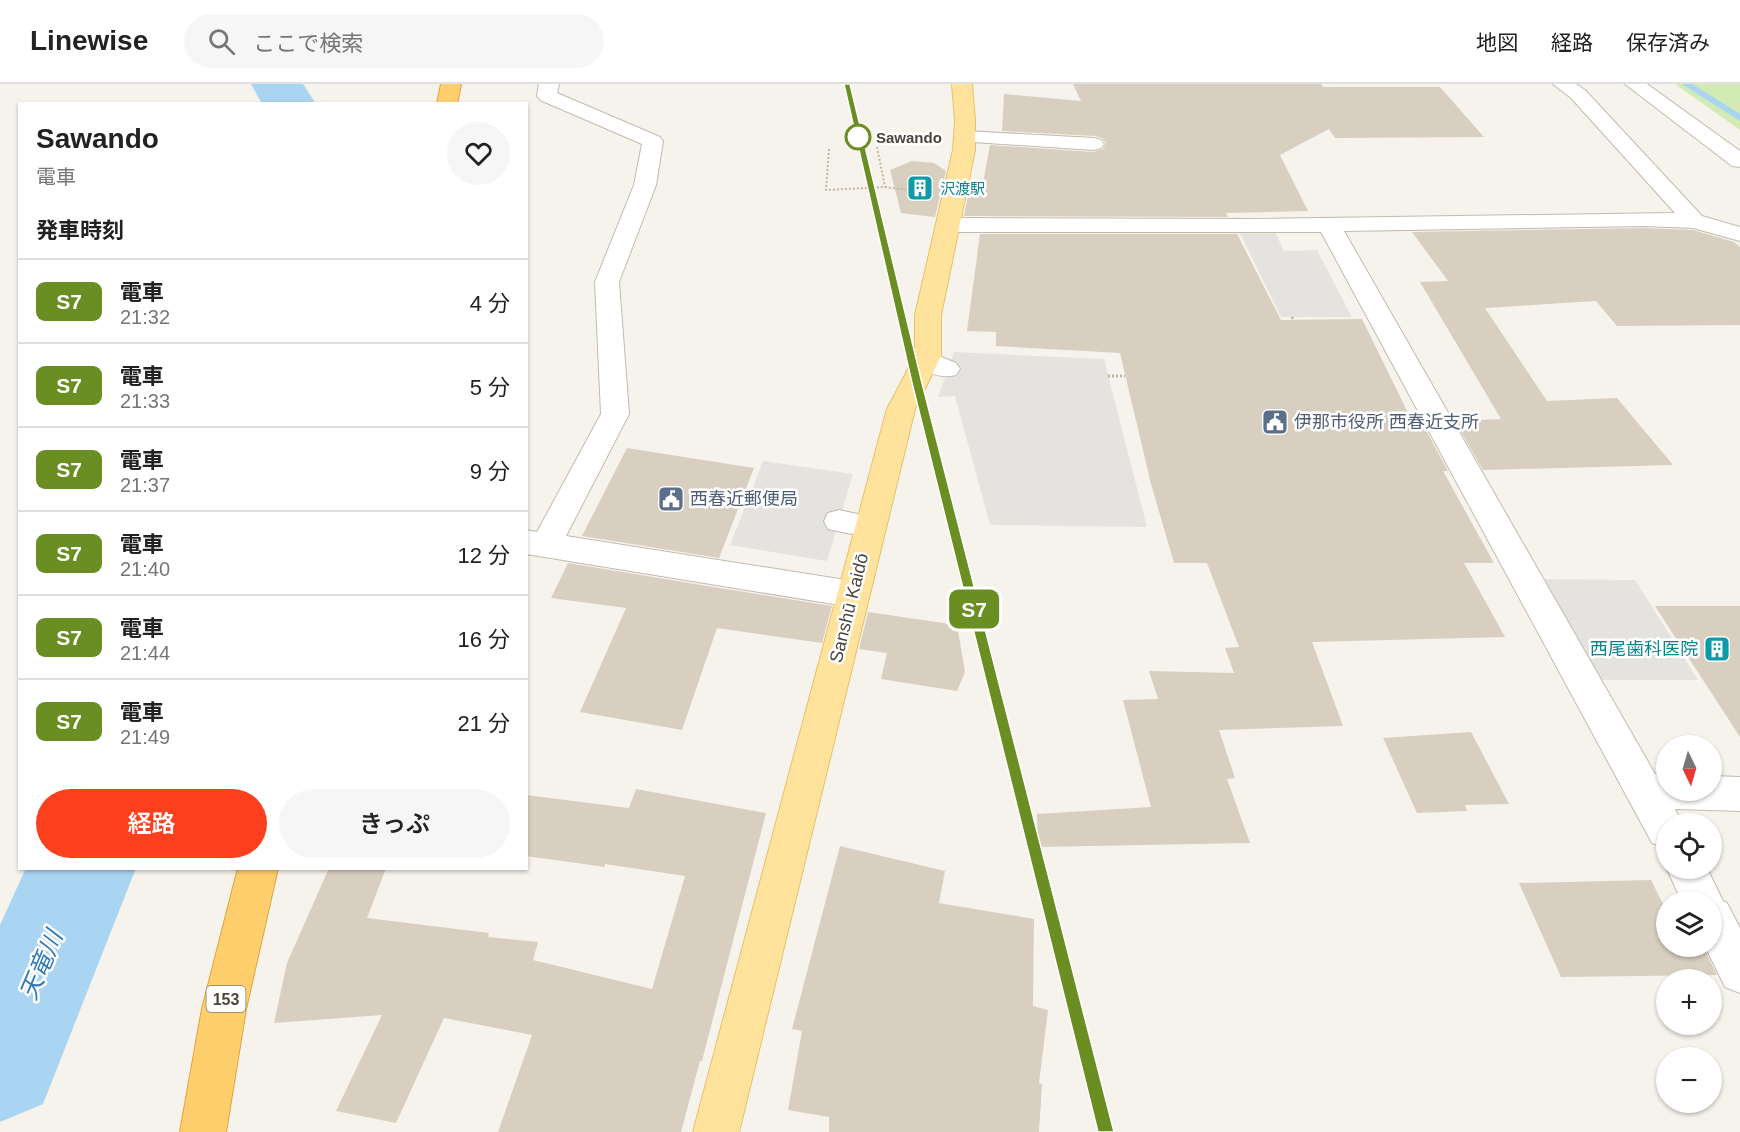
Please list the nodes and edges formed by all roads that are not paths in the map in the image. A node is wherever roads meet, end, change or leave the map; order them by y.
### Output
1 (451, 84) edge
2 (549, 84) edge
3 (962, 84) edge
4 (1563, 84) edge
5 (1635, 84) edge
6 (447, 102) edge
7 (965, 137) junction
8 (1094, 144) dead end
9 (1740, 161) edge
10 (1695, 221) junction
11 (949, 225) junction
12 (1329, 225) junction
13 (1740, 234) edge
14 (536, 543) edge
15 (852, 594) junction
16 (1647, 791) junction
17 (1740, 794) edge
18 (1658, 813) edge
19 (258, 870) edge
20 (1722, 937) edge
21 (1740, 972) edge
22 (203, 1132) edge
23 (716, 1132) edge

1 - 6 highway
2 - 14 street
3 - 7 main road, Sanshū Kaidō
4 - 10 street
5 - 9 street
7 - 8 street
7 - 11 main road, Sanshū Kaidō
10 - 12 street
10 - 13 street
11 - 12 street
11 - 15 main road, Sanshū Kaidō
12 - 16 street
14 - 15 street
15 - 23 main road, Sanshū Kaidō
16 - 17 street
16 - 18 street
19 - 22 highway, 153
20 - 21 street

